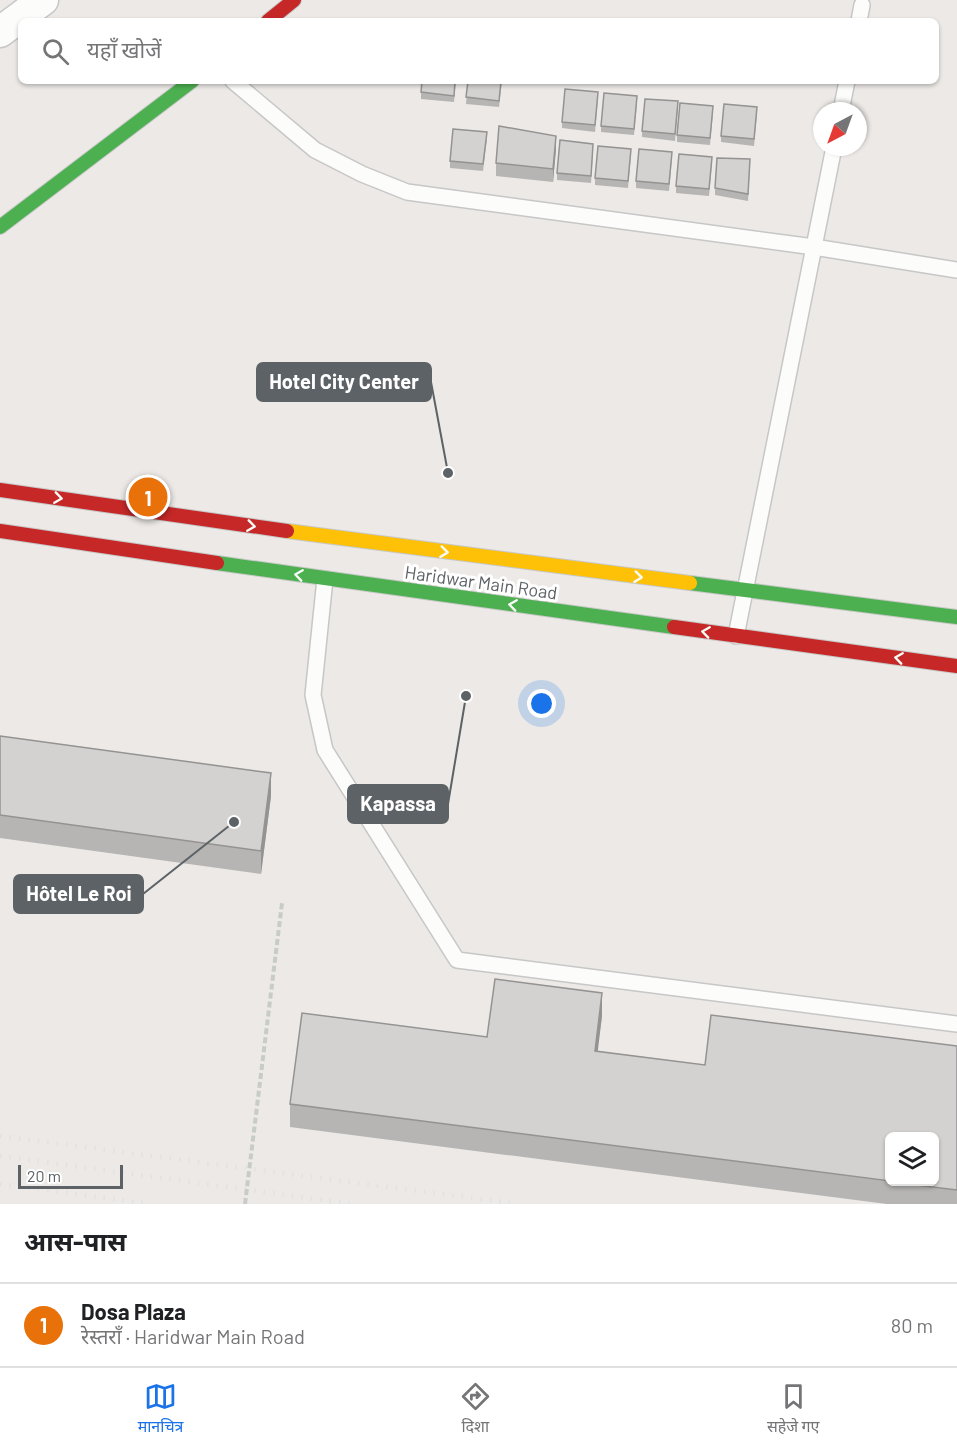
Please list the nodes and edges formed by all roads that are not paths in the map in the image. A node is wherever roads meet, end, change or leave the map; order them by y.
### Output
1 (43, 0) edge
2 (294, 0) edge
3 (862, 5) dead end
4 (19, 18) edge
5 (272, 18) edge
6 (860, 18) edge
7 (18, 19) edge
8 (0, 32) edge
9 (188, 84) edge
10 (237, 84) edge
11 (846, 84) edge
12 (843, 102) edge
13 (832, 156) edge
14 (0, 227) edge
15 (814, 247) junction
16 (957, 270) edge
17 (0, 490) edge
18 (0, 531) edge
19 (325, 579) junction
20 (745, 590) junction
21 (957, 618) edge
22 (736, 636) junction
23 (957, 666) edge
24 (957, 1024) edge

1 - 4 street
2 - 5 main road
3 - 6 lane
7 - 8 street
9 - 14 main road
10 - 15 lane
11 - 12 lane
13 - 15 lane
15 - 16 lane
15 - 20 lane
17 -> 20 main road, Haridwar Main Road
19 -> 18 main road, Haridwar Main Road
22 -> 19 main road, Haridwar Main Road
19 - 24 lane
20 - 21 main road, Haridwar Main Road
20 - 22 lane
23 -> 22 main road, Haridwar Main Road

